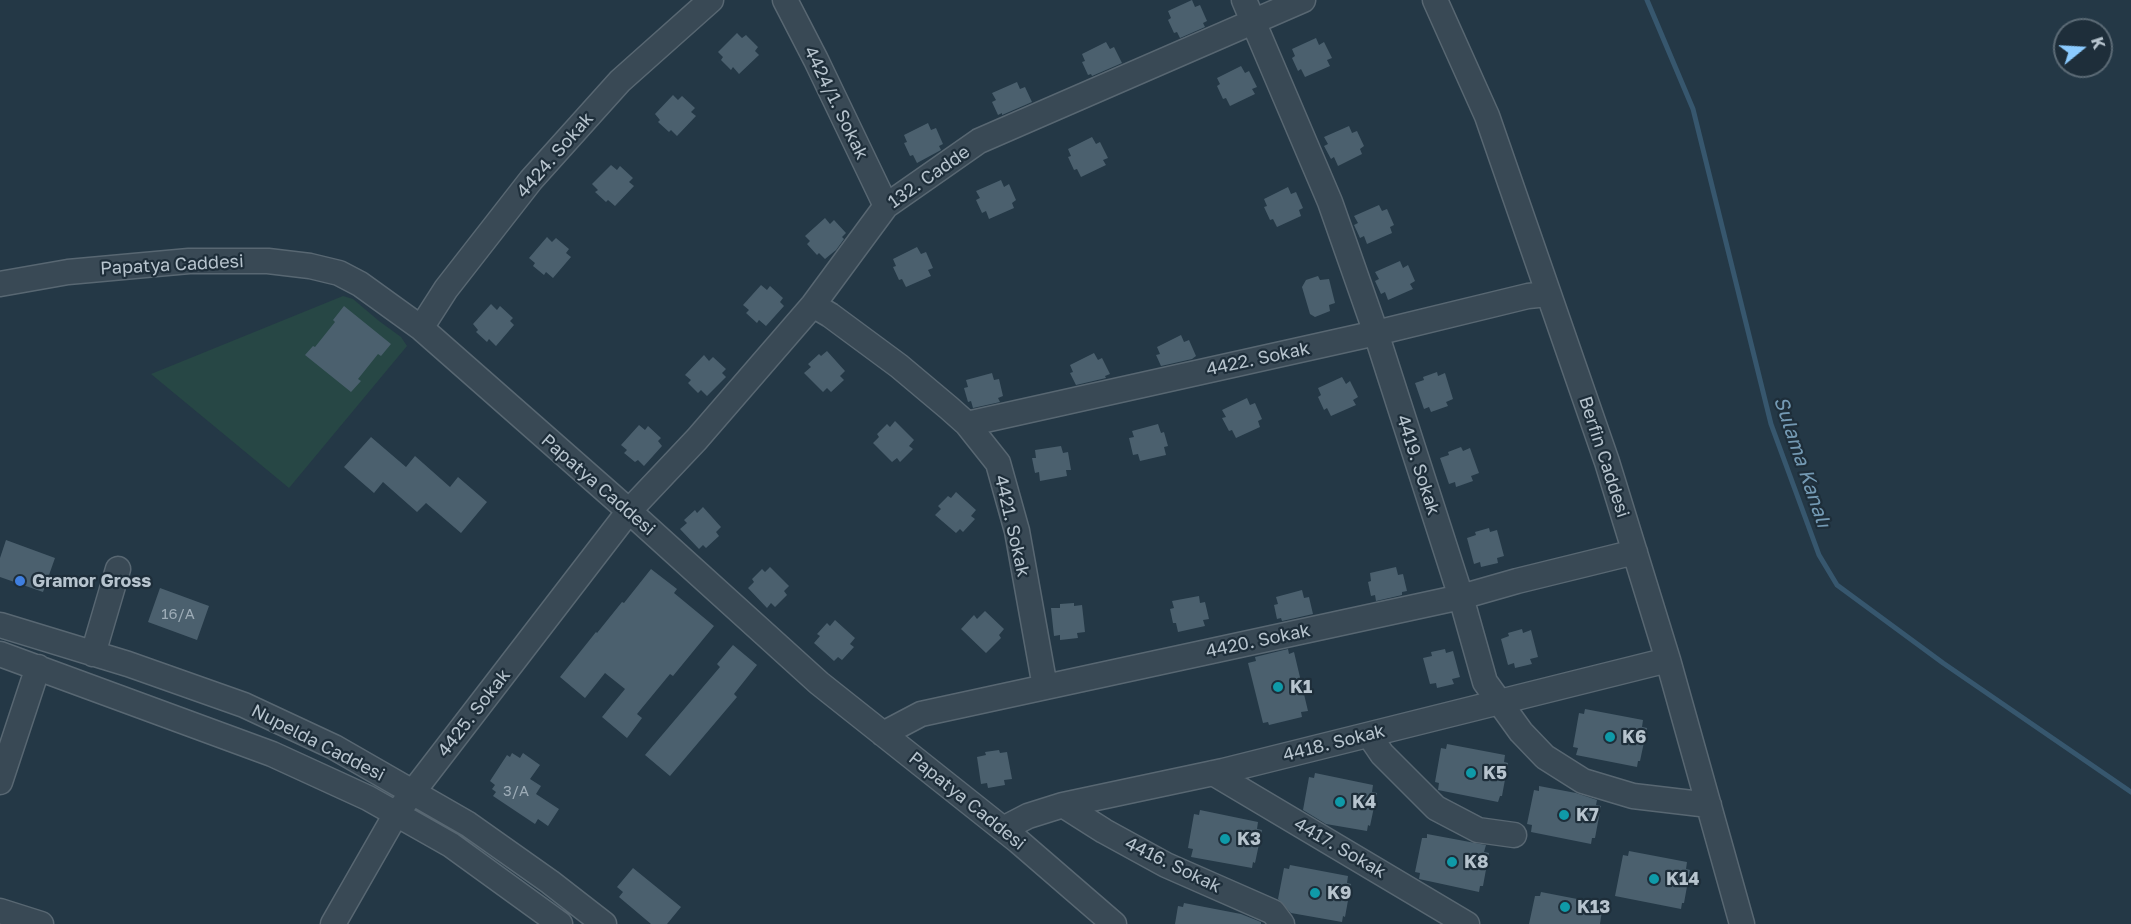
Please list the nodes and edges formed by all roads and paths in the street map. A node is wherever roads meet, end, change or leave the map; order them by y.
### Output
1 (711, 0) edge
2 (785, 0) edge
3 (1303, 0) edge
4 (1435, 0) edge
5 (1249, 10) edge
6 (886, 206) junction
7 (0, 284) edge
8 (1548, 294) junction
9 (813, 305) junction
10 (421, 328) junction
11 (1376, 333) junction
12 (967, 424) junction
13 (629, 511) junction
14 (1635, 552) junction
15 (118, 569) dead end
16 (1461, 597) junction
17 (0, 625) edge
18 (0, 654) edge
19 (93, 654) junction
20 (1668, 660) junction
21 (38, 667) junction
22 (1045, 687) junction
23 (1500, 703) junction
24 (883, 734) junction
25 (1369, 735) junction
26 (1213, 773) junction
27 (0, 782) edge
28 (413, 793) junction
29 (1064, 805) junction
30 (1709, 805) junction
31 (396, 814) junction
32 (1003, 829) junction
33 (1514, 835) dead end
34 (0, 911) edge
35 (41, 924) edge
36 (333, 924) edge
37 (560, 924) edge
38 (604, 924) edge
39 (1114, 924) edge
40 (1282, 924) edge
41 (1467, 924) edge
42 (1742, 924) edge

1 - 10 street, 4424. Sokak
2 - 6 street, 4424/1. Sokak
3 - 5 street, 132. Cadde
4 - 8 street, Berfin Caddesi
5 - 6 street, 132. Cadde
5 - 11 street, 4419. Sokak
6 - 9 street, 132. Cadde
7 - 10 street, Papatya Caddesi
8 - 11 street, 4422. Sokak
8 - 14 street, Berfin Caddesi
9 - 12 street, 4421. Sokak
9 - 13 street, 132. Cadde
10 - 13 street, Papatya Caddesi
11 - 12 street, 4422. Sokak
11 - 16 street, 4419. Sokak
12 - 22 street, 4421. Sokak
13 - 24 street, Papatya Caddesi
13 - 28 street, 4425. Sokak
14 - 16 street, 4420. Sokak
14 - 20 street, Berfin Caddesi
15 - 19 street
16 - 22 street, 4420. Sokak
16 - 23 street, 4419. Sokak
17 - 19 street, Nupelda Caddesi
18 - 21 street, Nupelda Caddesi
19 - 28 street, Nupelda Caddesi
20 - 23 street, 4418. Sokak
20 - 30 street, Berfin Caddesi
21 - 27 street
21 - 31 street, Nupelda Caddesi
22 - 24 street, 4420. Sokak
23 - 25 street, 4418. Sokak
23 - 30 street, 4419. Sokak
24 - 32 street, Papatya Caddesi
25 - 26 street, 4418. Sokak
25 - 33 street
26 - 29 street, 4418. Sokak
26 - 41 street, 4417. Sokak
28 - 31 street, 4425. Sokak
28 - 38 street, Nupelda Caddesi
29 - 32 street, 4418. Sokak
29 - 40 street, 4416. Sokak
30 - 42 street, Berfin Caddesi
31 - 36 street, 4425. Sokak
31 - 37 street, Nupelda Caddesi
32 - 39 street, Papatya Caddesi
34 - 35 street

